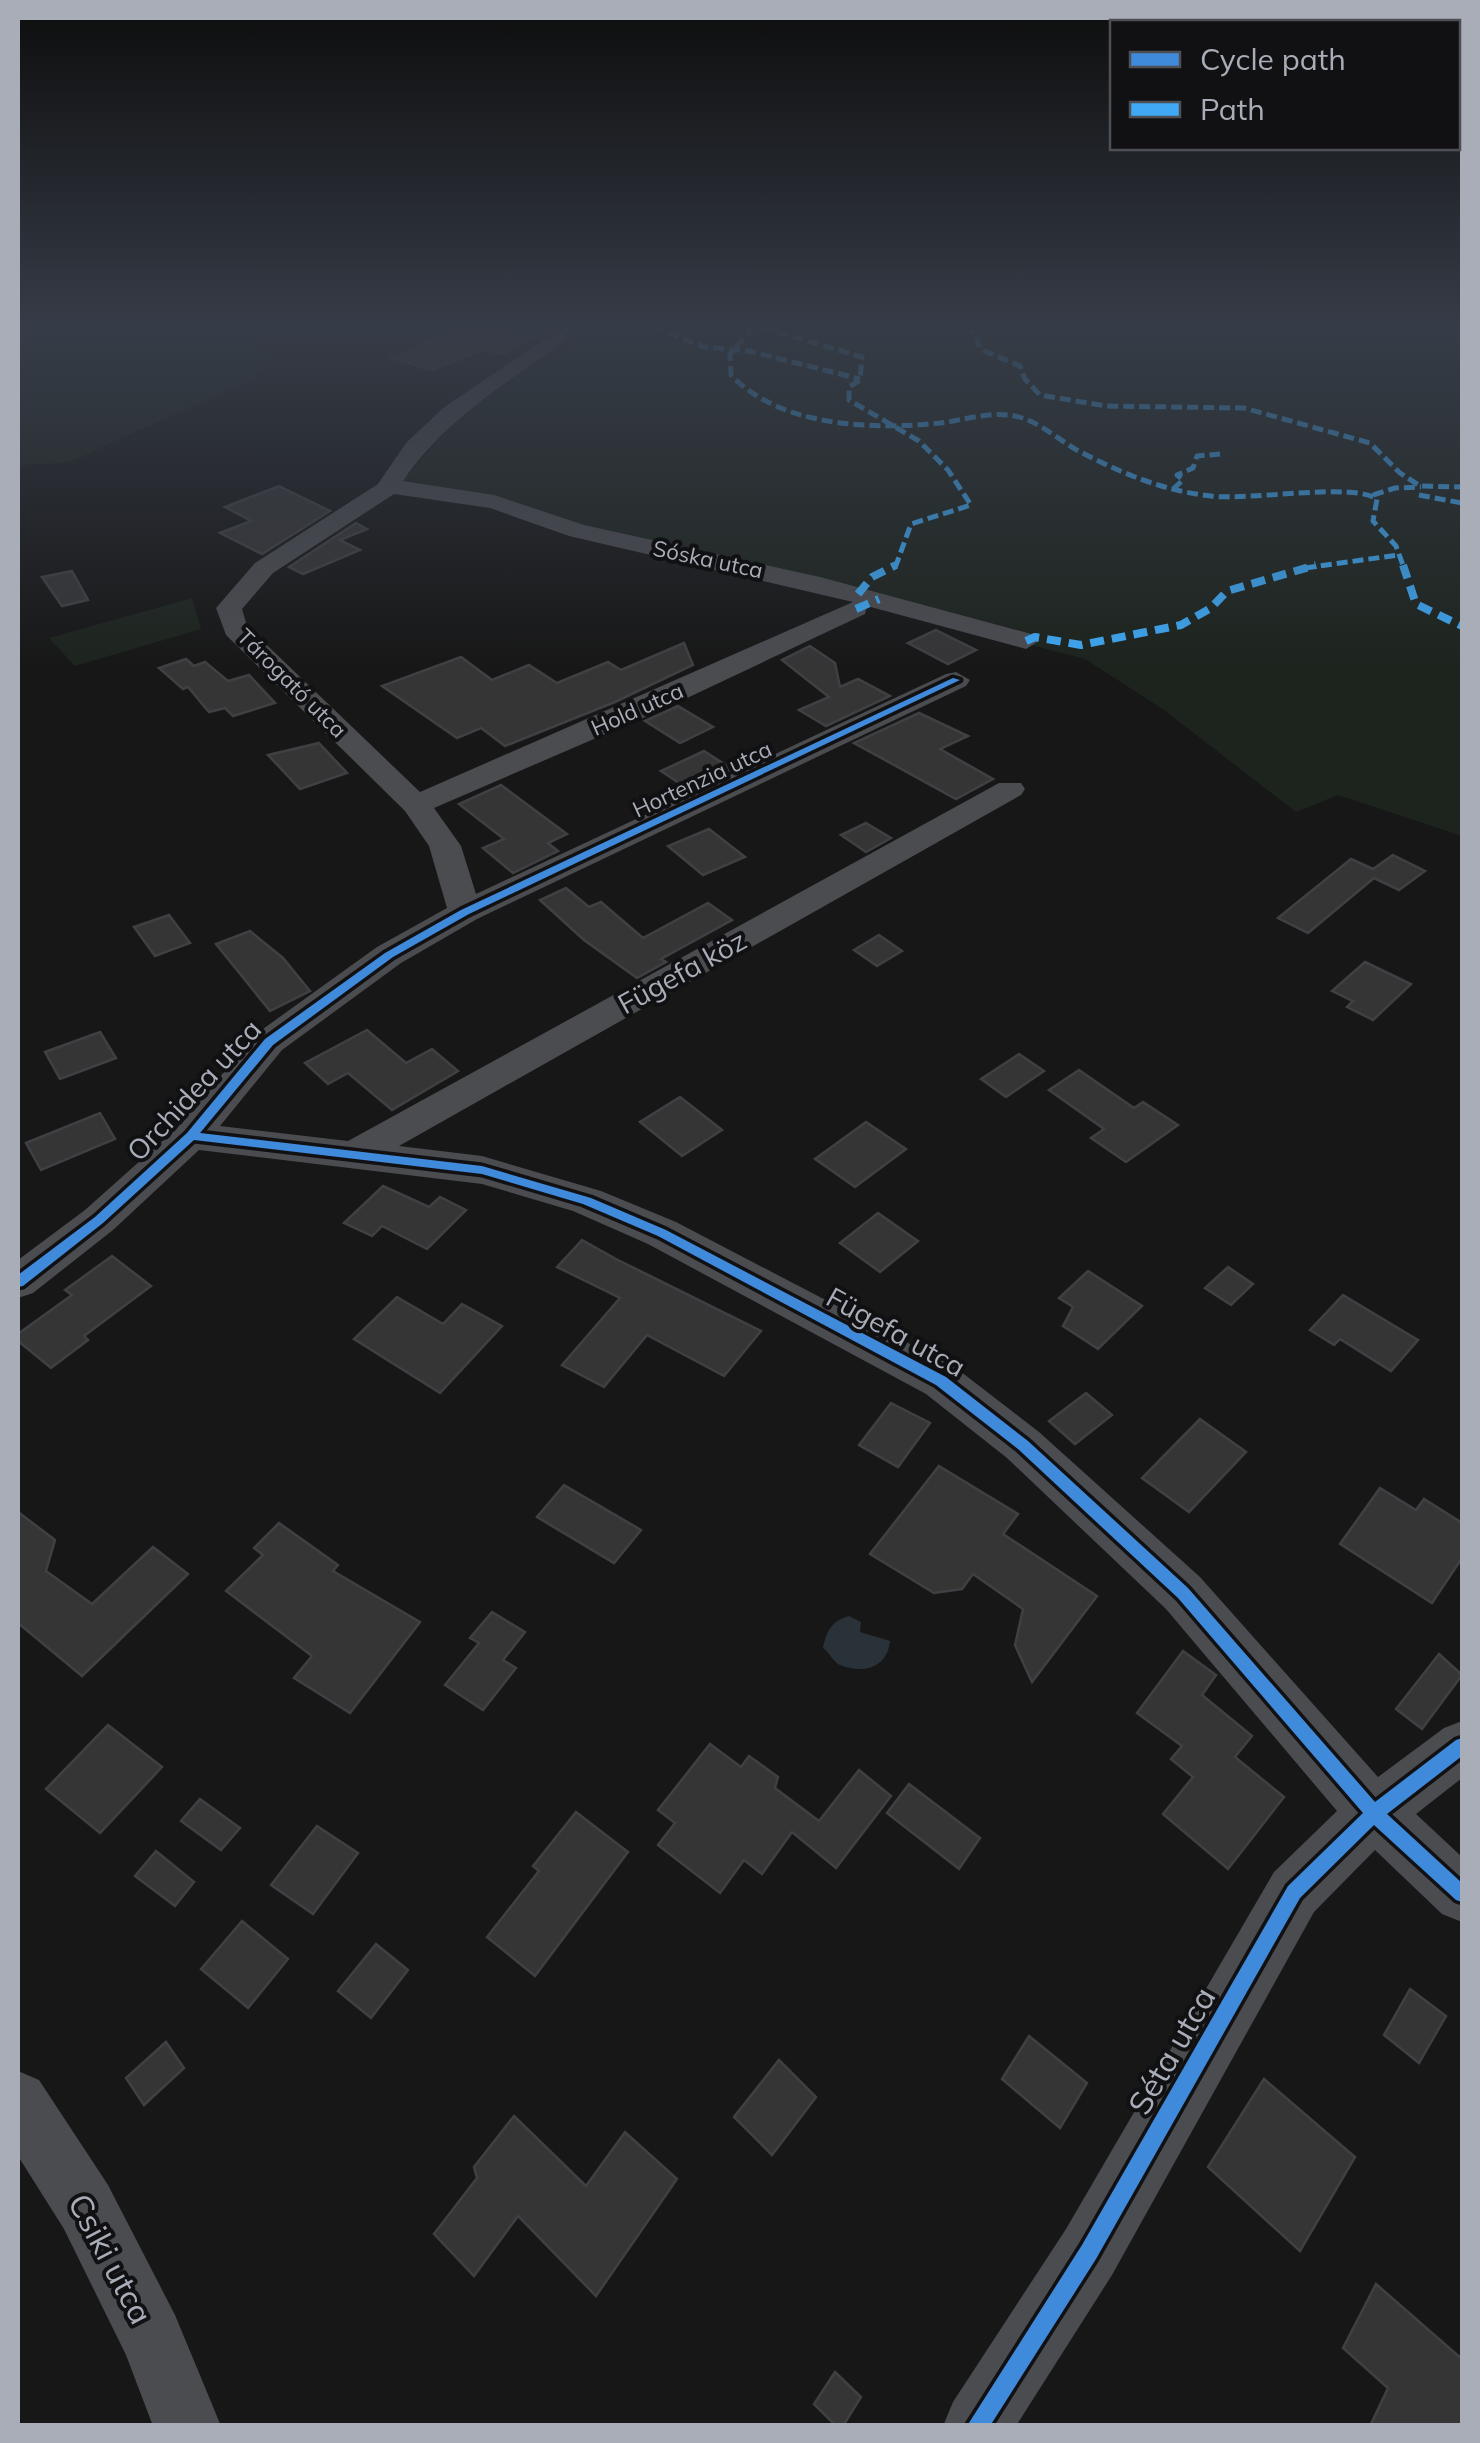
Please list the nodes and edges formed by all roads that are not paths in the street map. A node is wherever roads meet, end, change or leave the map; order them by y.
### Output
1 (423, 441) edge
2 (389, 486) junction
3 (856, 609) dead end
4 (1026, 641) dead end
5 (956, 680) dead end
6 (1010, 790) dead end
7 (416, 805) junction
8 (465, 912) junction
9 (191, 1136) junction
10 (355, 1154) junction
11 (18, 1282) edge
12 (1462, 1746) edge
13 (1374, 1813) junction
14 (1462, 1894) edge
15 (18, 2101) edge
16 (188, 2426) edge
17 (977, 2426) edge

1 - 2 street, Tárogató utca
2 - 4 street, Sóska utca
2 - 7 street, Tárogató utca
3 - 7 street, Hold utca
5 - 8 street, Hortenzia utca
6 - 10 street, Fügefa köz
7 - 8 street, Tárogató utca
8 - 9 street, Orchidea utca
9 - 10 street, Fügefa utca
9 - 11 street, Orchidea utca
10 - 13 street, Fügefa utca
12 - 13 street, Séta utca
13 - 14 street, Fügefa utca
13 - 17 street, Séta utca
15 - 16 street, Csiki utca

